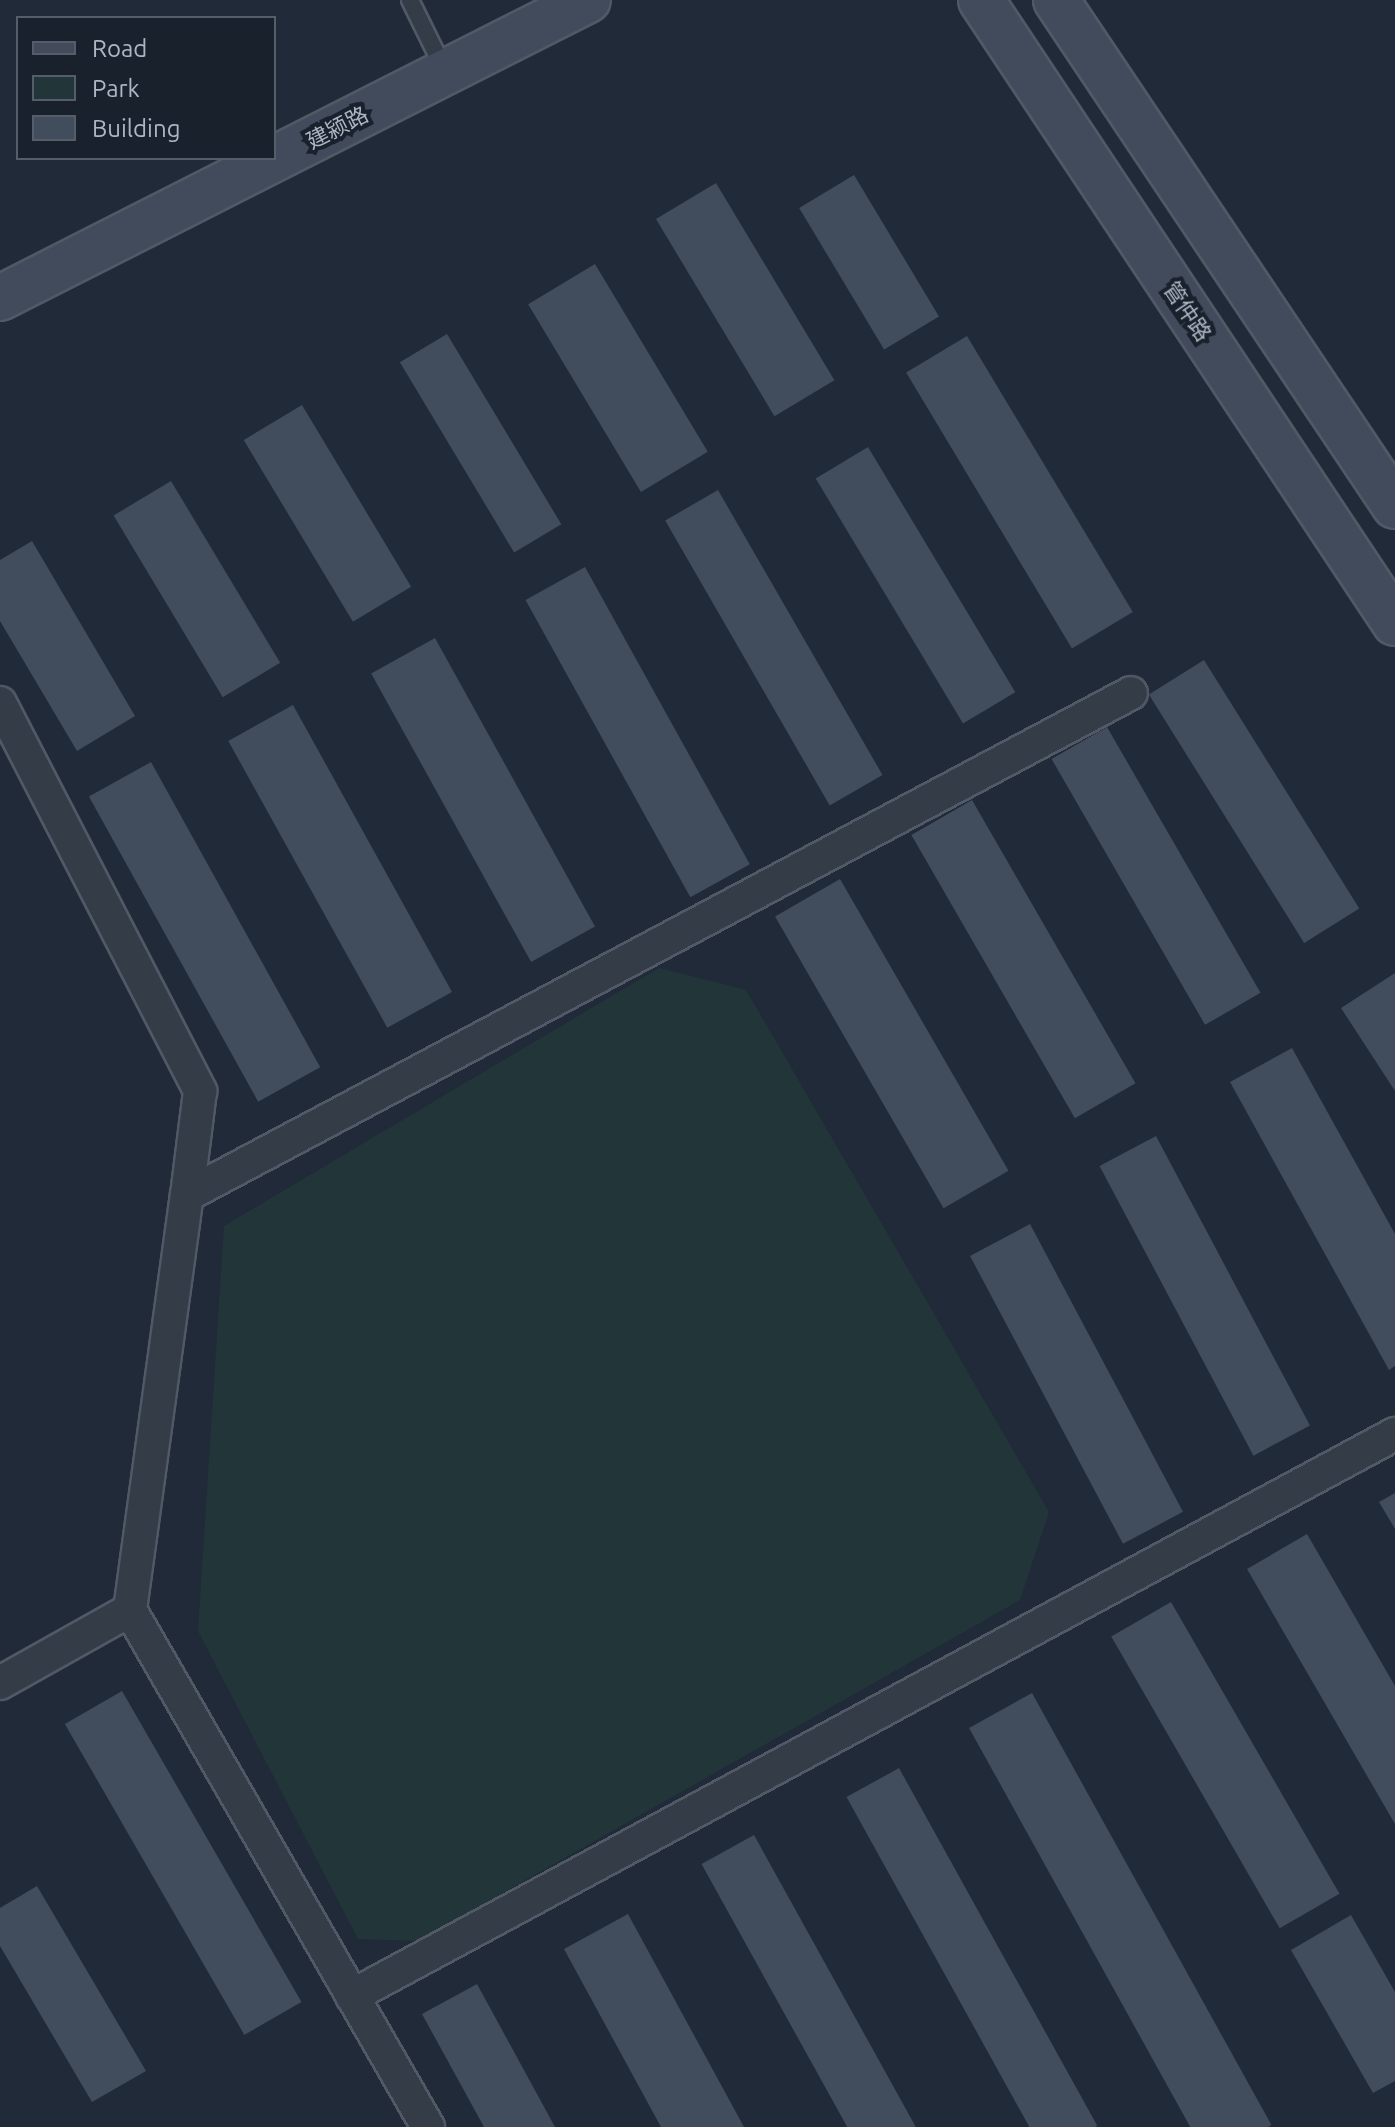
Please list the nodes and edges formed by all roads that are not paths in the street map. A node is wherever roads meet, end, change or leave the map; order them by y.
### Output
1 (410, 0) edge
2 (588, 0) edge
3 (981, 0) edge
4 (1056, 0) edge
5 (446, 72) junction
6 (276, 158) edge
7 (272, 160) edge
8 (0, 298) edge
9 (1395, 506) edge
10 (1395, 623) edge
11 (1131, 693) dead end
12 (0, 703) edge
13 (187, 1195) junction
14 (1395, 1434) edge
15 (130, 1610) junction
16 (0, 1683) edge
17 (352, 1996) junction
18 (428, 2127) edge

1 - 5 lane
2 - 5 street, 建颍路
3 - 10 street, 管仲路
4 - 9 street
5 - 6 street, 建颍路
7 - 8 street, 建颍路
11 - 13 street
12 - 13 street
13 - 15 street
14 - 17 street
15 - 16 street
15 - 17 street
17 - 18 street

